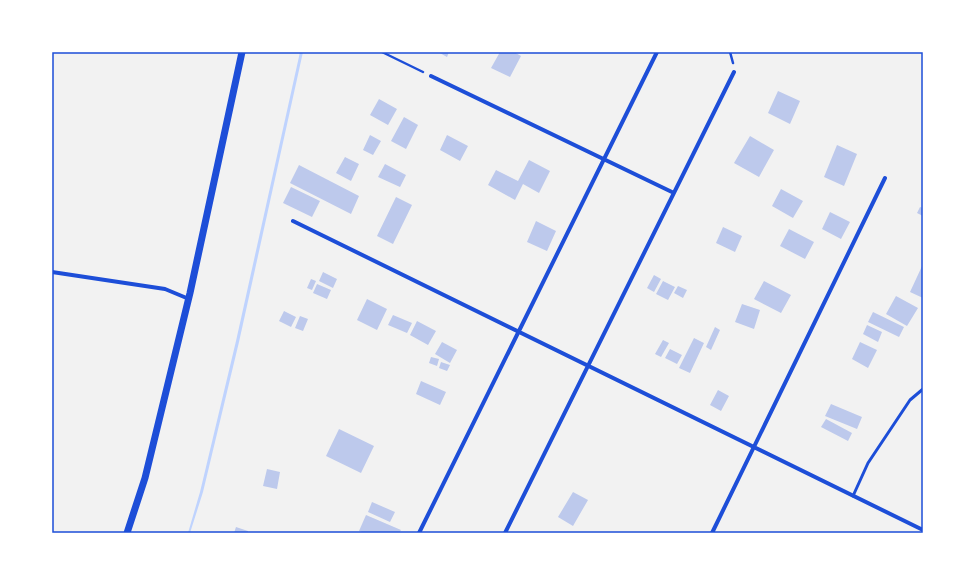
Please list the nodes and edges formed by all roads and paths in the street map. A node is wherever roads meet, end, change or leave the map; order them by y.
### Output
1 (242, 52) edge
2 (382, 52) edge
3 (657, 52) edge
4 (734, 72) dead end
5 (431, 76) joint
6 (605, 158) junction
7 (885, 178) dead end
8 (674, 193) junction
9 (293, 221) dead end
10 (52, 272) edge
11 (189, 299) junction
12 (519, 331) junction
13 (588, 365) junction
14 (923, 389) edge
15 (754, 447) junction
16 (853, 496) junction
17 (923, 530) edge
18 (127, 533) edge
19 (419, 533) edge
20 (505, 533) edge
21 (712, 533) edge

1 - 11 street
2 - 5 path
3 - 6 street
4 - 8 street
5 - 6 street
6 - 8 street
6 - 12 street
7 - 15 street
8 - 13 street
9 - 12 street
10 - 11 street
11 - 18 street
12 - 13 street
12 - 19 street
13 - 15 street
13 - 20 street
14 - 16 lane
15 - 16 street
15 - 21 street
16 - 17 street

